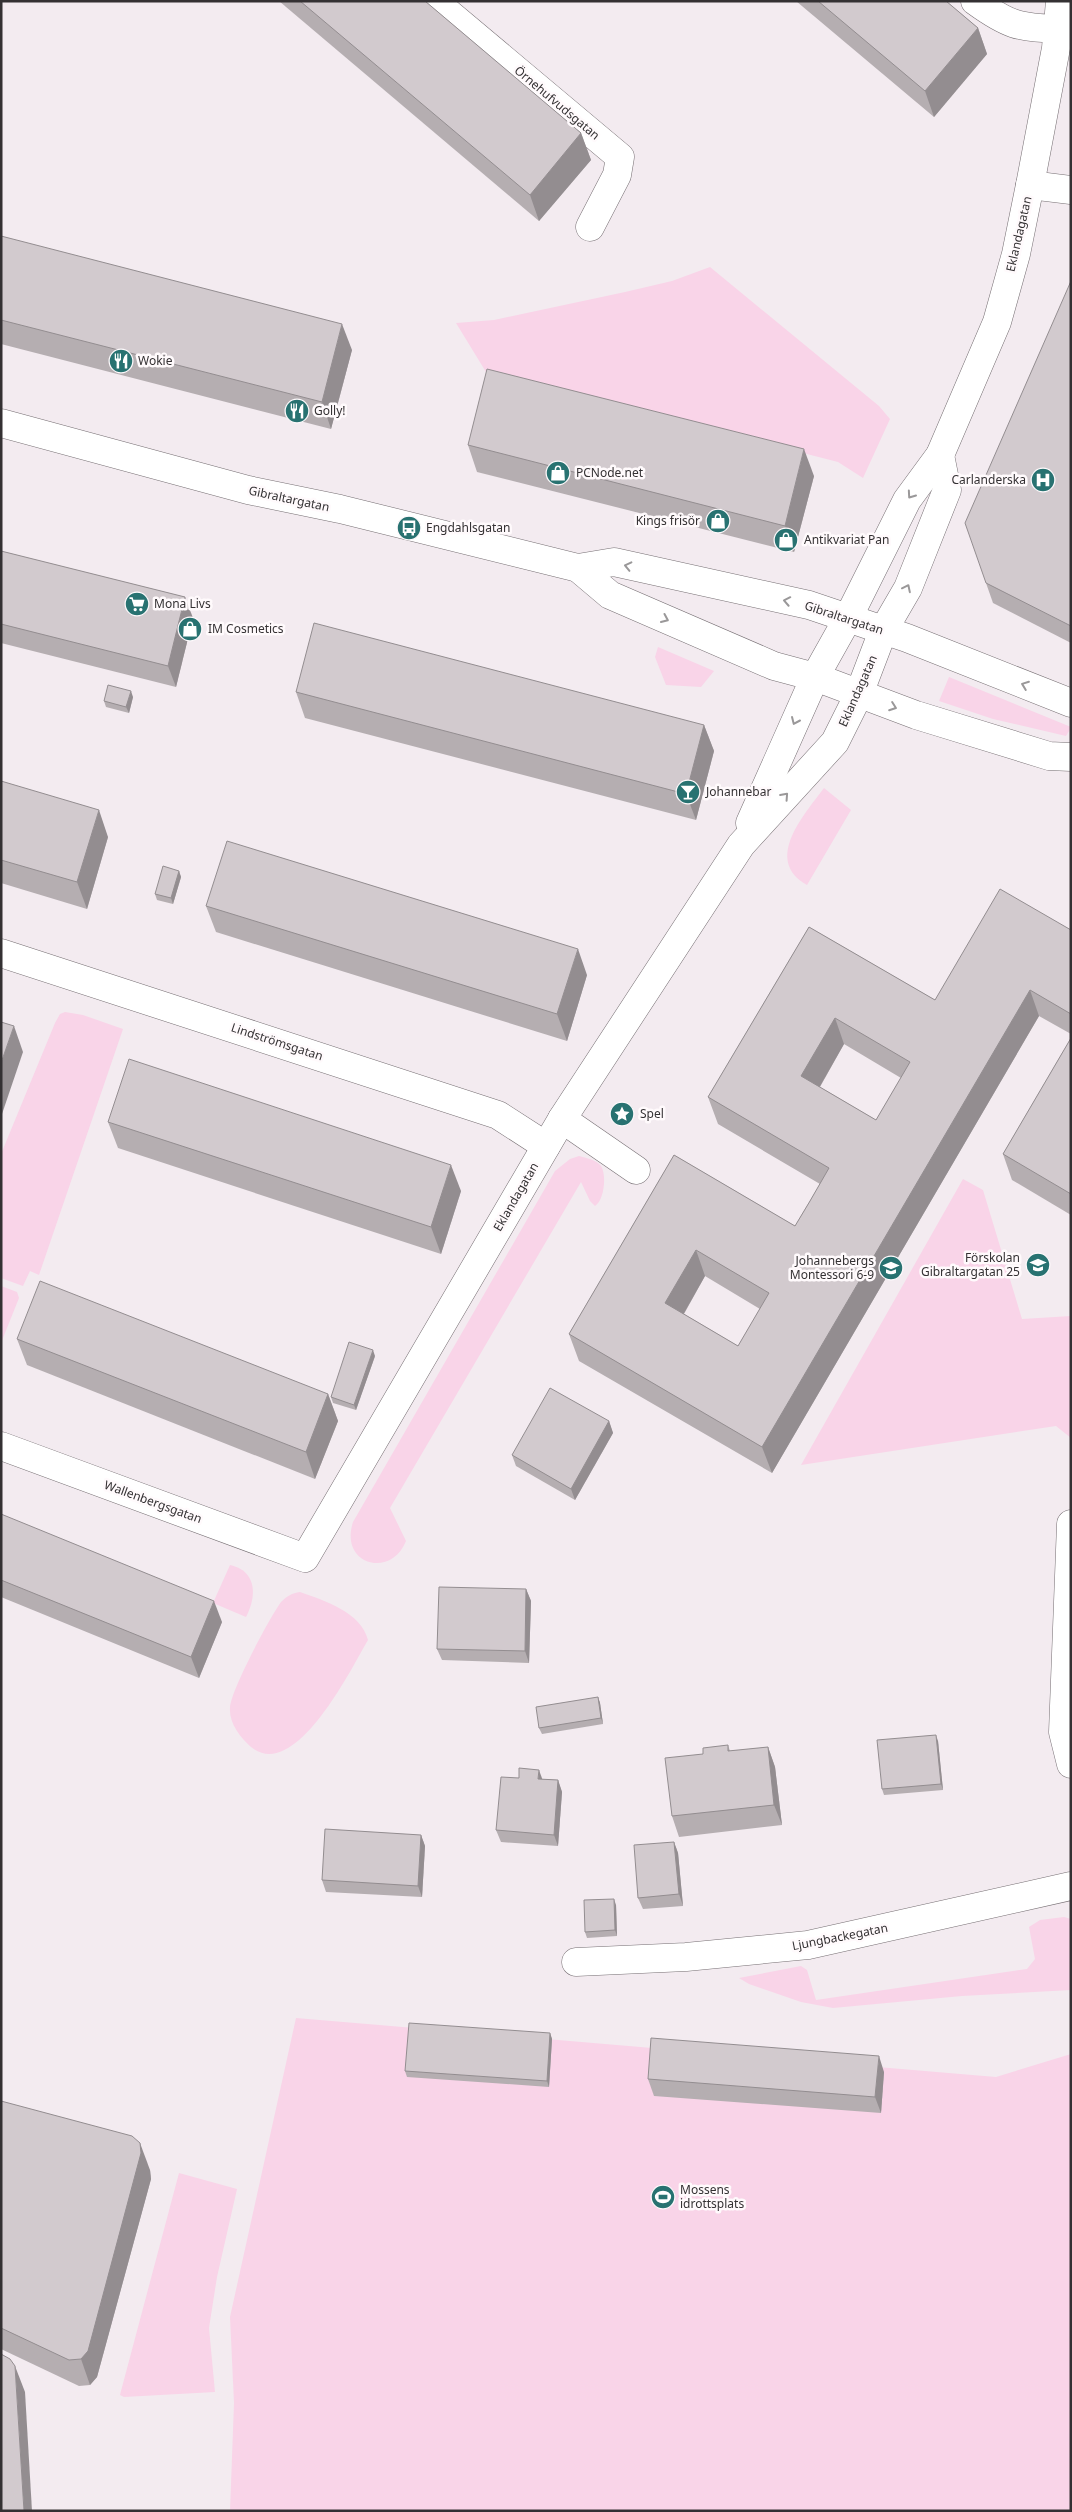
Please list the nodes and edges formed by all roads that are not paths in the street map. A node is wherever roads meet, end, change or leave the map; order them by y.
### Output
1 (434, 1) edge
2 (975, 1) edge
3 (1060, 1) edge
4 (1059, 29) junction
5 (1030, 185) junction
6 (1071, 190) edge
7 (590, 227) dead end
8 (1, 423) edge
9 (940, 455) junction
10 (578, 568) junction
11 (848, 618) junction
12 (883, 631) junction
13 (815, 677) junction
14 (859, 694) junction
15 (1071, 703) edge
16 (1060, 757) edge
17 (1071, 776) edge
18 (741, 845) junction
19 (1, 954) edge
20 (562, 1119) junction
21 (546, 1146) junction
22 (636, 1170) dead end
23 (1, 1446) edge
24 (1071, 1524) edge
25 (305, 1558) joint
26 (1071, 1764) edge
27 (1071, 1886) edge
28 (576, 1962) dead end

1 - 7 street, Örnehufvudsgatan
2 - 4 street
3 - 4 street, Eklandagatan
4 - 5 street, Eklandagatan
5 - 6 street
5 - 9 street, Eklandagatan
8 - 10 street, Gibraltargatan
9 -> 11 street, Eklandagatan
12 -> 9 street, Eklandagatan
11 -> 10 street, Gibraltargatan
10 -> 13 street, Gibraltargatan
11 - 12 street, Gibraltargatan
11 - 13 street, Eklandagatan
12 - 14 street, Eklandagatan
15 -> 12 street, Gibraltargatan
13 - 14 street, Gibraltargatan
13 -> 18 street, Eklandagatan
14 -> 16 street, Gibraltargatan
18 -> 14 street, Eklandagatan
16 - 17 street, Gibraltargatan
18 - 20 street, Eklandagatan
19 - 21 street, Lindströmsgatan
20 - 21 street, Eklandagatan
20 - 22 street
21 - 25 street, Eklandagatan
23 - 25 street, Wallenbergsgatan
24 - 26 street
27 - 28 street, Ljungbackegatan

